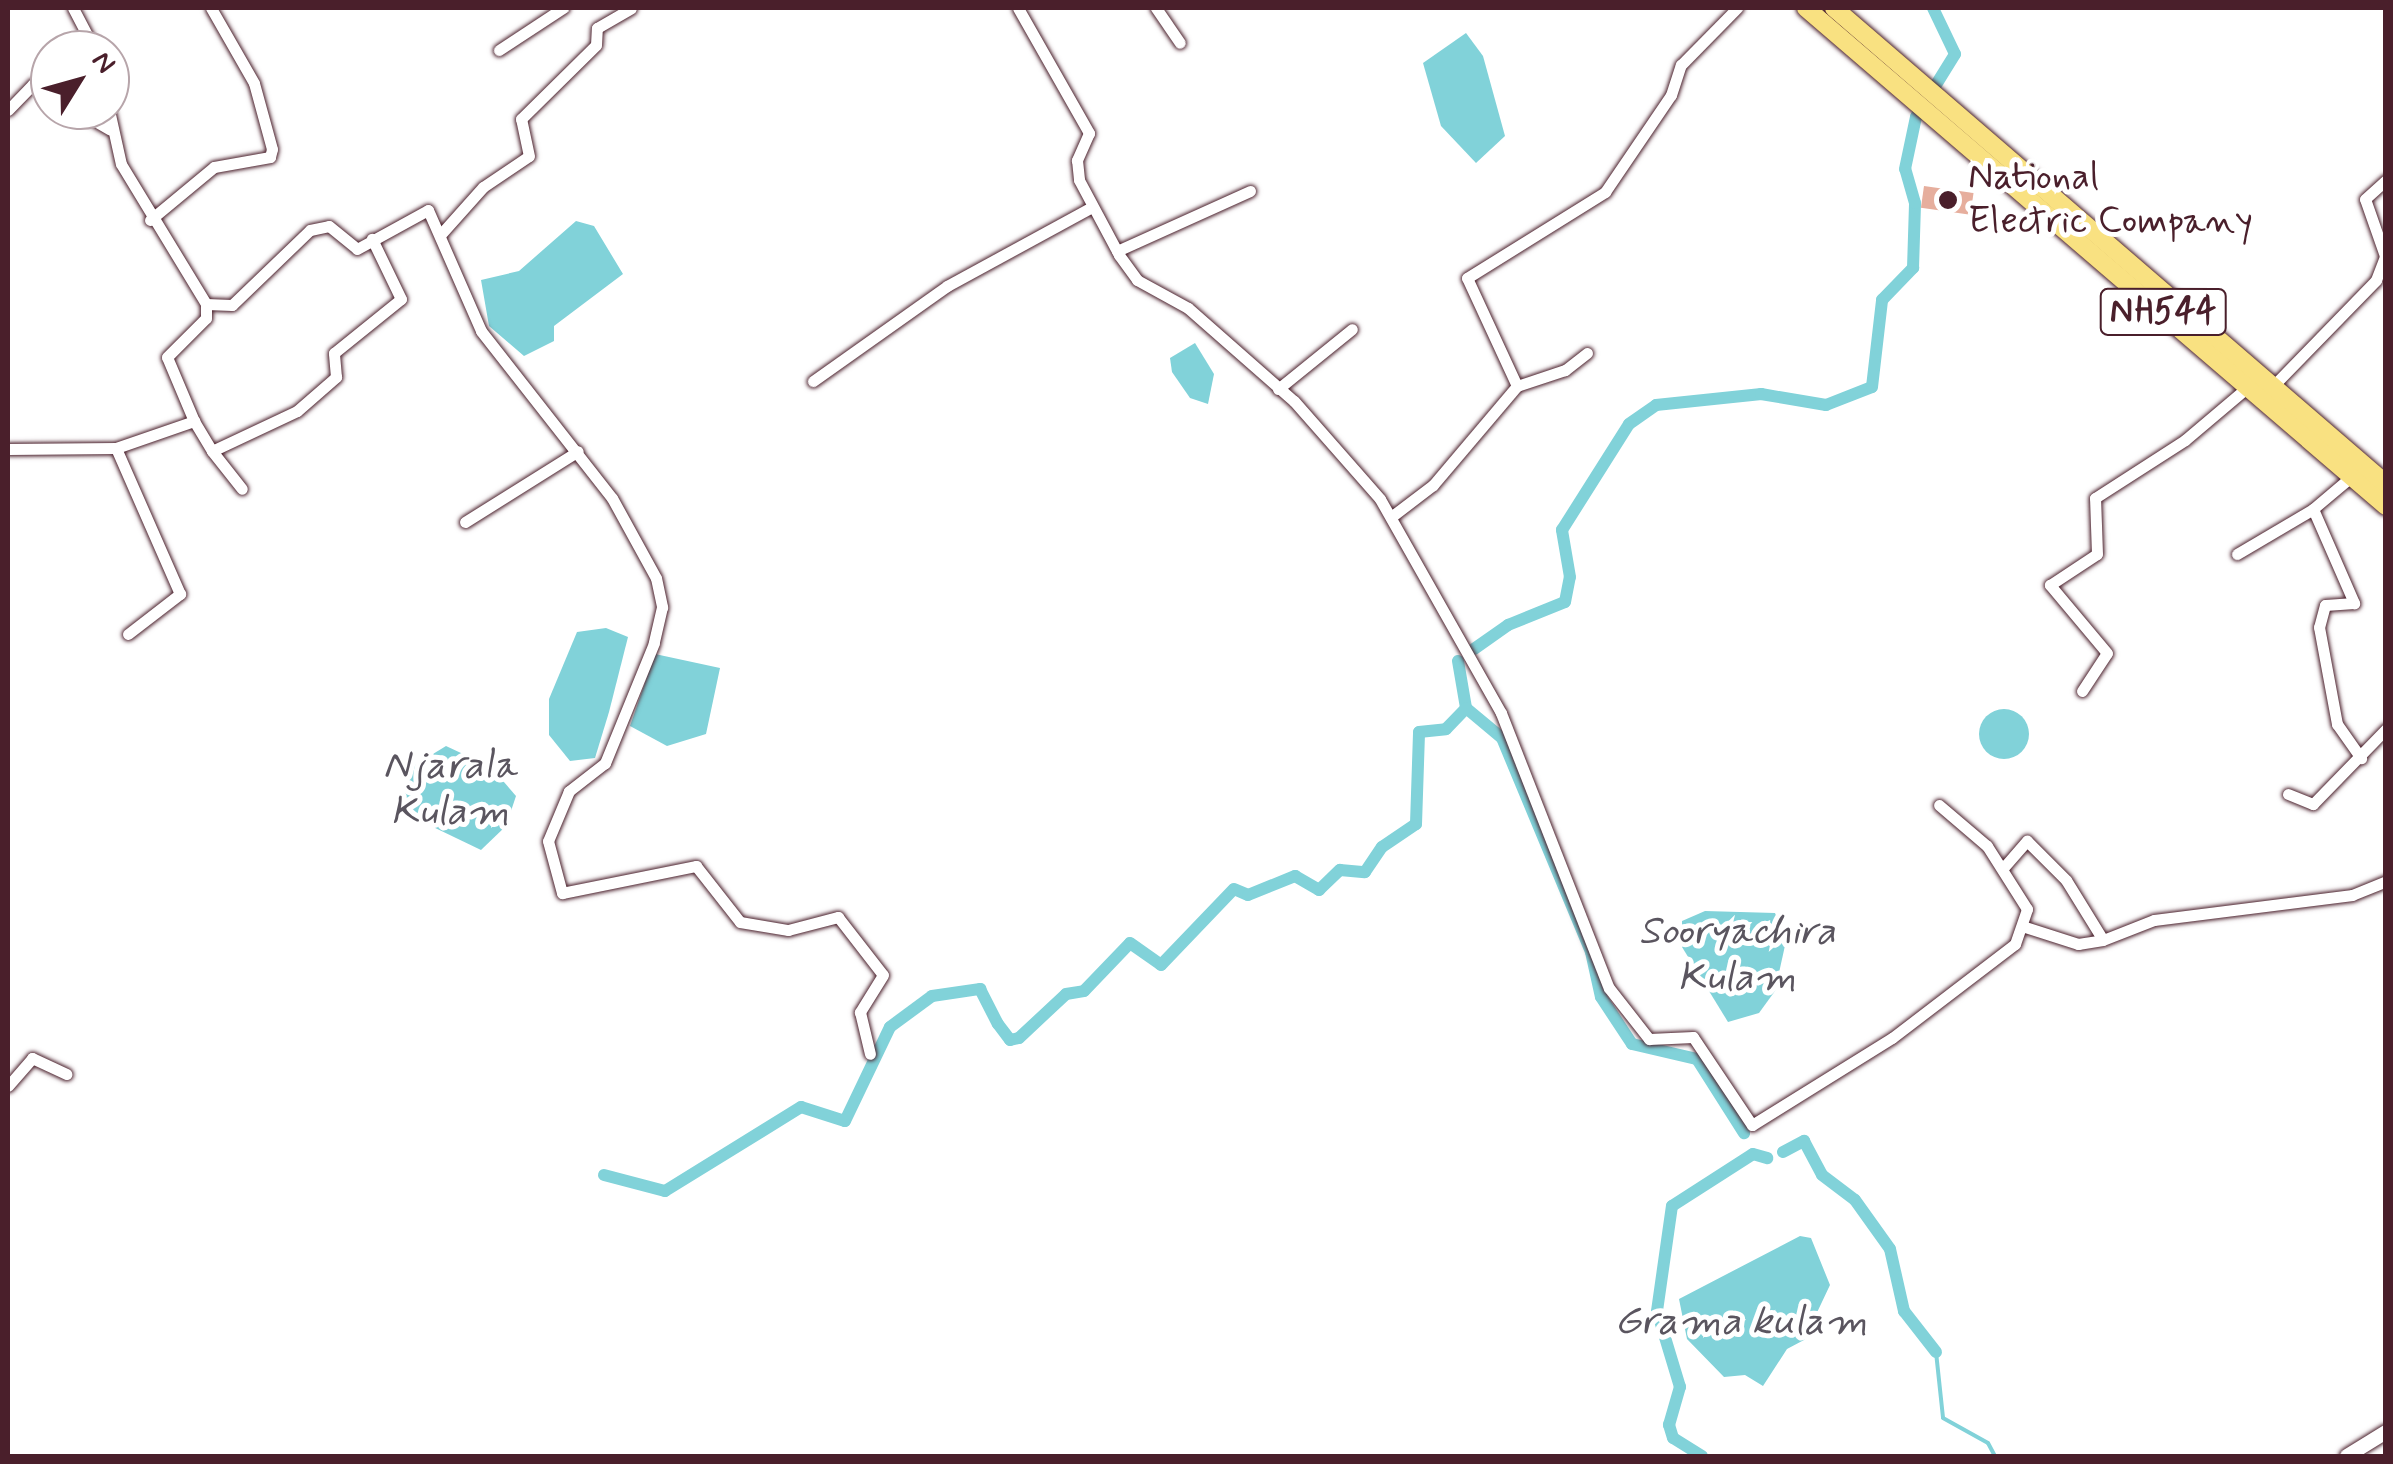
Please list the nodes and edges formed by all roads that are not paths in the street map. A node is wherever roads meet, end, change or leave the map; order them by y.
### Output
1 (211, 8) edge
2 (563, 8) edge
3 (630, 8) edge
4 (1156, 8) edge
5 (1737, 8) edge
6 (1806, 8) edge
7 (1834, 8) edge
8 (1023, 9) edge
9 (1180, 43) dead end
10 (499, 50) dead end
11 (30, 87) edge
12 (8, 110) edge
13 (110, 130) edge
14 (2386, 180) edge
15 (1250, 192) dead end
16 (1090, 208) junction
17 (150, 220) junction
18 (441, 234) junction
19 (372, 239) junction
20 (1117, 251) junction
21 (206, 304) junction
22 (1352, 329) dead end
23 (1587, 353) dead end
24 (813, 381) dead end
25 (1517, 386) junction
26 (2250, 386) junction
27 (2281, 389) junction
28 (1278, 390) junction
29 (194, 421) junction
30 (116, 448) junction
31 (8, 449) edge
32 (212, 451) junction
33 (578, 451) junction
34 (2352, 476) junction
35 (2386, 480) edge
36 (242, 489) dead end
37 (2386, 506) edge
38 (2313, 508) junction
39 (1391, 516) junction
40 (465, 522) dead end
41 (2237, 554) dead end
42 (128, 634) dead end
43 (2082, 691) dead end
44 (2386, 728) edge
45 (2360, 758) junction
46 (2288, 794) dead end
47 (1939, 806) dead end
48 (2004, 868) junction
49 (2386, 880) edge
50 (2022, 926) junction
51 (2103, 940) junction
52 (870, 1054) dead end
53 (66, 1074) dead end
54 (8, 1086) edge
55 (2386, 1432) edge
56 (2347, 1456) edge

1 - 17 street
2 - 10 street
3 - 18 street
4 - 9 street
5 - 25 street
6 - 26 highway, NH544
7 - 27 highway, NH544
8 - 16 street
11 - 12 street
13 - 17 street
14 - 27 street
15 - 20 street
16 - 20 street
16 - 24 street
17 - 21 street
18 - 19 street
18 - 33 street
19 - 21 street
19 - 32 street
20 - 28 street
21 - 29 street
22 - 28 street
23 - 25 street
25 - 39 street
26 - 34 highway, NH544
26 - 43 street
27 - 35 highway, NH544
28 - 39 street
29 - 30 street
29 - 32 street
30 - 31 street
30 - 42 street
32 - 36 street
33 - 40 street
33 - 52 street
34 - 37 highway, NH544
34 - 38 street
38 - 41 street
38 - 45 street
39 - 50 street
44 - 45 street
45 - 46 street
47 - 48 street
48 - 50 street
48 - 51 street
49 - 51 street
50 - 51 street
53 - 54 street
55 - 56 street

